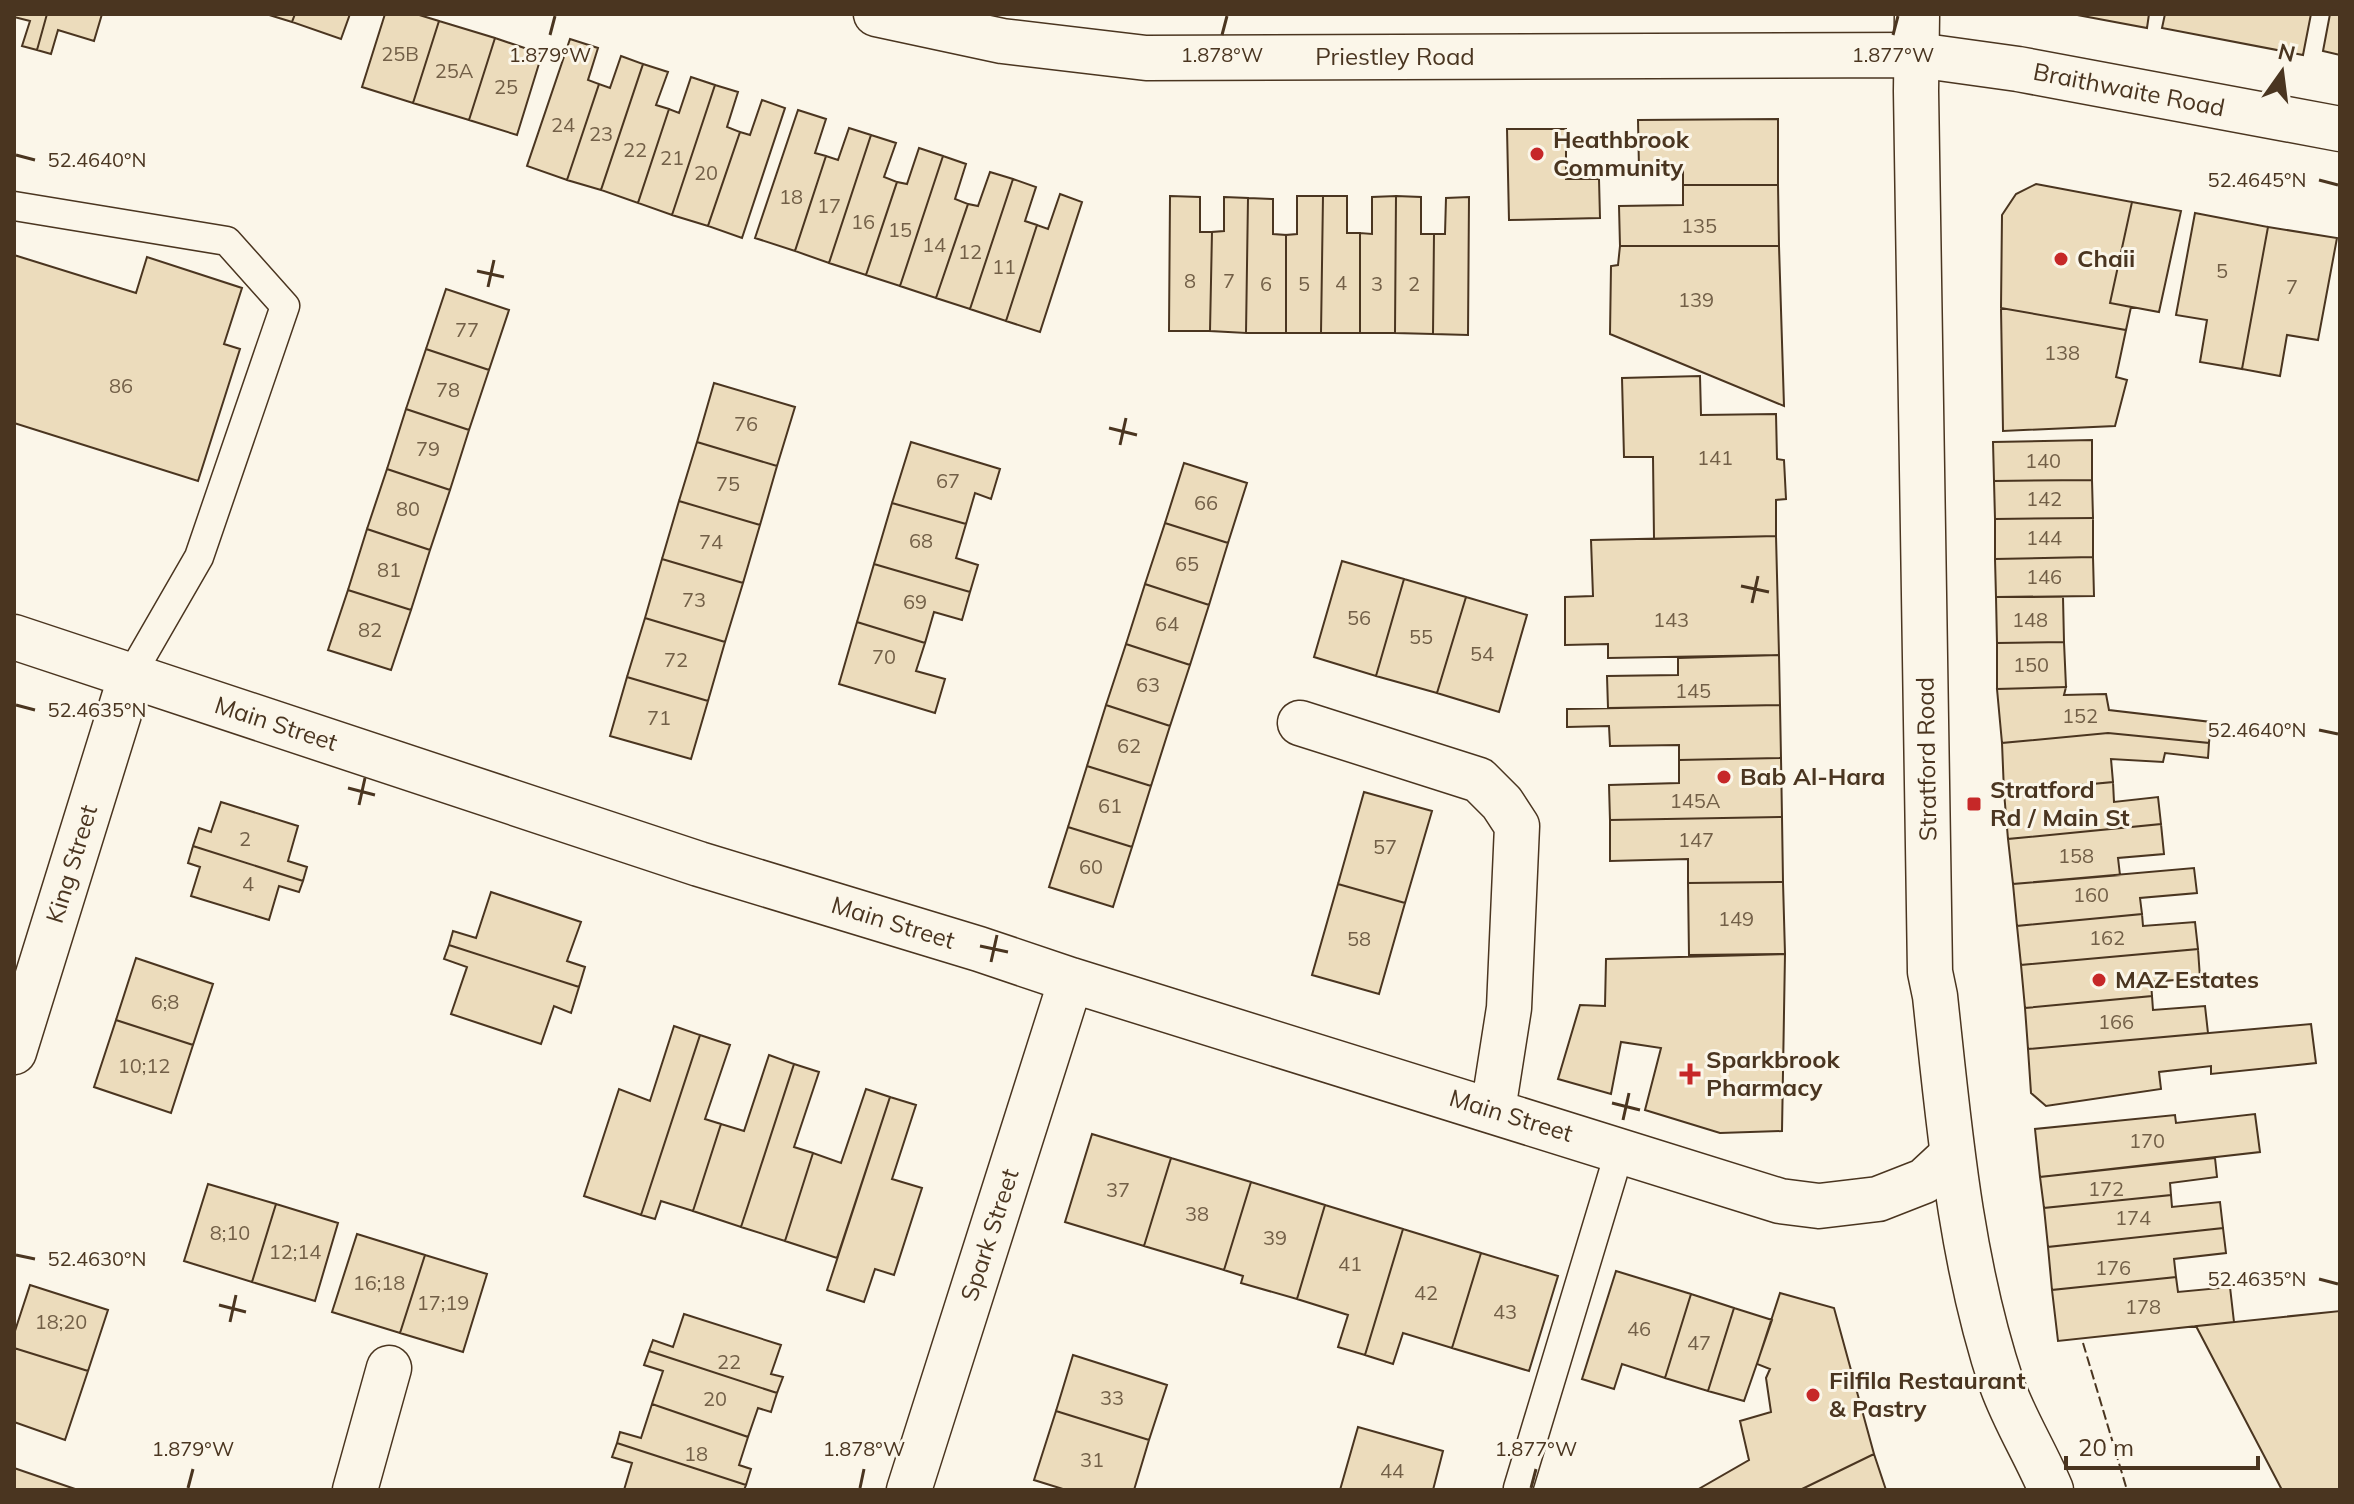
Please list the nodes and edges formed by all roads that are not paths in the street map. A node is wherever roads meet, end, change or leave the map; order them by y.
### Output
1 (876, 14) edge
2 (1917, 34) edge
3 (2340, 129) edge
4 (14, 206) edge
5 (14, 637) edge
6 (131, 675) junction
7 (1300, 723) dead end
8 (1071, 980) junction
9 (14, 1052) edge
10 (1493, 1110) junction
11 (1620, 1150) junction
12 (1952, 1155) junction
13 (389, 1368) dead end
14 (1518, 1488) edge
15 (2051, 1489) edge
16 (355, 1490) edge
17 (909, 1490) edge

1 - 2 main road, Priestley Road
2 - 3 main road, Braithwaite Road
2 - 12 main road, Stratford Road
4 - 6 lane
5 - 6 main road, Main Street
6 - 8 main road, Main Street
6 - 9 main road, King Street
7 - 10 main road
8 - 10 main road, Main Street
8 - 17 main road, Spark Street
10 - 11 main road, Main Street
11 - 12 main road, Main Street
11 - 14 lane
12 - 15 main road, Stratford Road
13 - 16 main road

